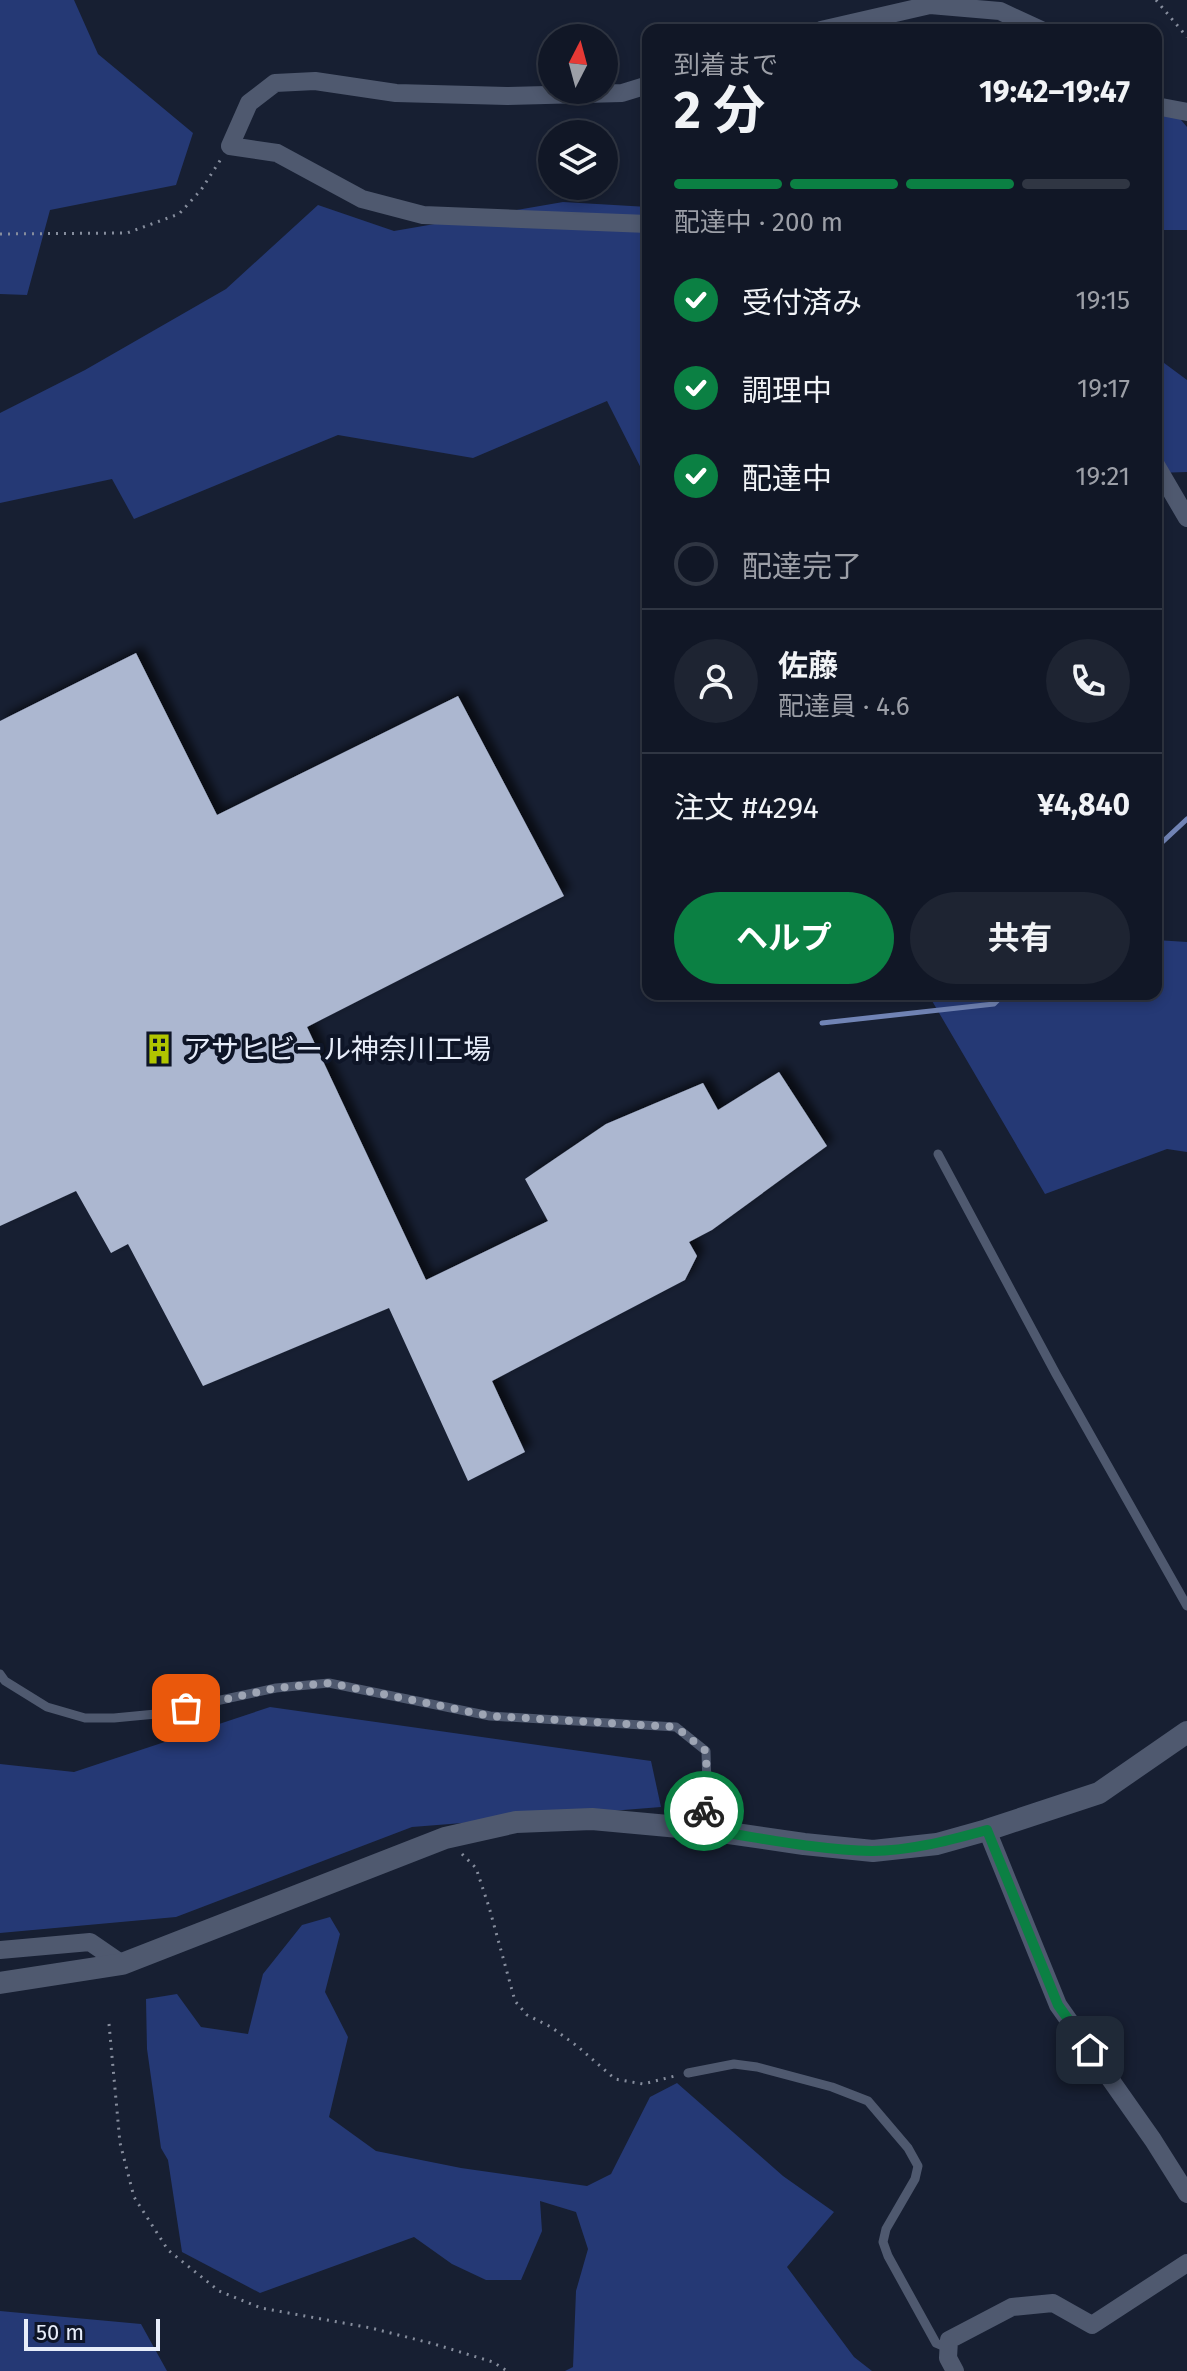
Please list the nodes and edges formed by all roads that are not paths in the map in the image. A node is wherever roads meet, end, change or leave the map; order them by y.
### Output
1 (847, 24) edge
2 (1028, 24) edge
3 (642, 87) edge
4 (1162, 107) edge
5 (1187, 112) edge
6 (642, 224) edge
7 (1162, 475) edge
8 (1187, 518) edge
9 (938, 1154) dead end
10 (1187, 1606) edge
11 (0, 1674) edge
12 (1187, 1732) edge
13 (701, 1829) junction
14 (987, 1830) junction
15 (0, 1950) edge
16 (122, 1964) junction
17 (0, 1983) edge
18 (688, 2073) road end
19 (1187, 2194) edge
20 (1187, 2263) edge
21 (948, 2348) junction
22 (955, 2371) edge

1 - 2 street
3 - 6 street
4 - 5 street
7 - 8 street
9 - 10 lane
11 - 13 lane
12 - 14 street
13 - 14 street
13 - 16 street
14 - 19 street
15 - 16 street
16 - 17 street
18 - 21 lane
20 - 21 street
21 - 22 street

